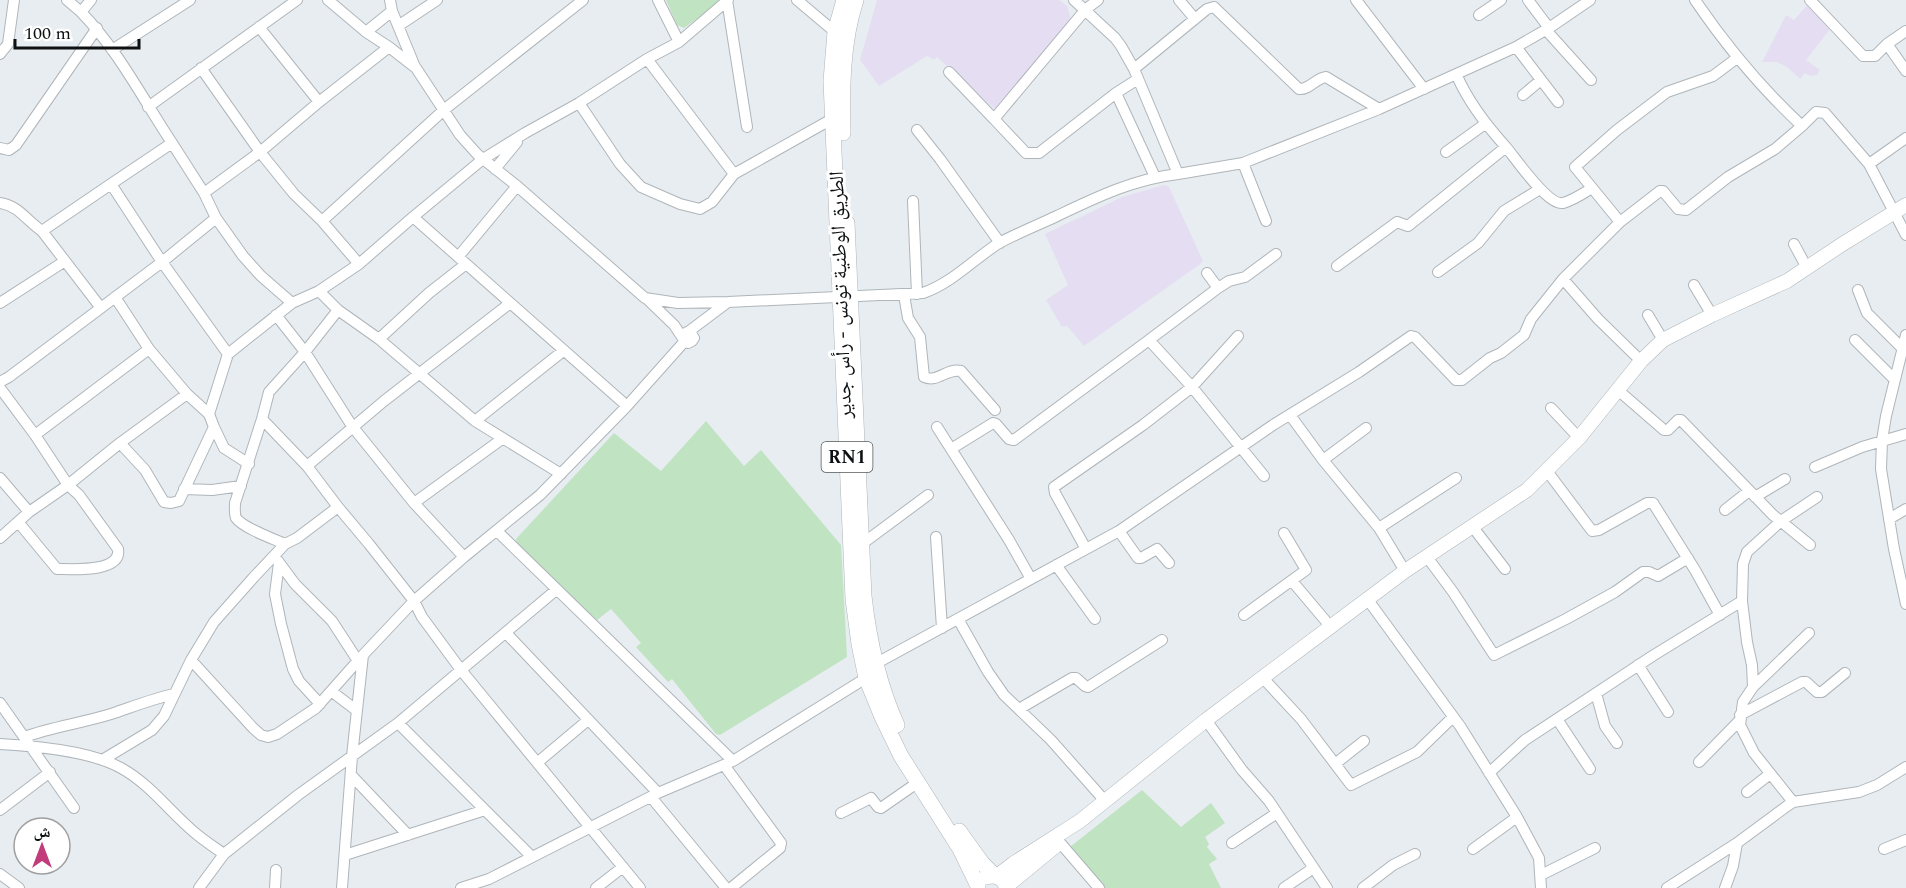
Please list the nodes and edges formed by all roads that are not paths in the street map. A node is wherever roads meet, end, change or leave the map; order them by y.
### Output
1 (14, 0) edge
2 (67, 0) edge
3 (91, 0) edge
4 (190, 0) edge
5 (297, 0) edge
6 (328, 0) edge
7 (437, 0) edge
8 (584, 0) edge
9 (658, 0) edge
10 (728, 0) edge
11 (797, 0) edge
12 (844, 0) edge
13 (856, 0) edge
14 (1074, 0) edge
15 (1098, 0) edge
16 (1179, 0) edge
17 (1356, 0) edge
18 (1501, 0) edge
19 (1527, 0) edge
20 (1590, 0) edge
21 (1695, 0) edge
22 (1810, 0) edge
23 (391, 5) edge
24 (1086, 9) junction
25 (81, 12) junction
26 (1479, 15) dead end
27 (1196, 19) junction
28 (398, 26) junction
29 (259, 27) junction
30 (97, 28) junction
31 (1548, 29) junction
32 (1906, 31) edge
33 (836, 32) junction
34 (366, 33) junction
35 (679, 42) junction
36 (1887, 44) junction
37 (389, 47) junction
38 (1516, 48) junction
39 (112, 50) junction
40 (0, 54) edge
41 (1737, 58) junction
42 (647, 59) junction
43 (201, 68) junction
44 (416, 68) junction
45 (1906, 71) edge
46 (949, 72) dead end
47 (1136, 74) junction
48 (1457, 76) junction
49 (1541, 80) junction
50 (1591, 80) dead end
51 (1424, 89) junction
52 (1116, 93) junction
53 (1523, 95) dead end
54 (319, 102) junction
55 (1558, 102) dead end
56 (579, 103) junction
57 (148, 107) junction
58 (445, 109) junction
59 (1379, 109) junction
60 (832, 119) junction
61 (994, 119) junction
62 (1485, 124) junction
63 (1802, 126) junction
64 (747, 127) dead end
65 (917, 130) dead end
66 (525, 133) junction
67 (1906, 138) edge
68 (172, 143) junction
69 (1506, 147) junction
70 (0, 148) edge
71 (260, 152) junction
72 (1446, 152) dead end
73 (483, 159) junction
74 (1243, 163) junction
75 (1869, 164) junction
76 (495, 169) junction
77 (734, 174) junction
78 (1178, 174) junction
79 (1155, 177) junction
80 (111, 184) junction
81 (517, 186) junction
82 (1593, 188) junction
83 (1540, 189) junction
84 (204, 193) junction
85 (913, 201) dead end
86 (0, 203) edge
87 (1900, 209) edge
88 (413, 217) junction
89 (216, 218) junction
90 (322, 221) junction
91 (1266, 221) dead end
92 (1620, 222) junction
93 (42, 231) junction
94 (1906, 235) edge
95 (1000, 243) junction
96 (1794, 244) dead end
97 (1276, 254) dead end
98 (65, 261) junction
99 (462, 261) junction
100 (162, 262) junction
101 (358, 264) junction
102 (1337, 267) dead end
103 (1807, 268) junction
104 (1438, 272) dead end
105 (1207, 273) dead end
106 (1563, 279) junction
107 (1694, 285) dead end
108 (1218, 288) junction
109 (1858, 290) dead end
110 (319, 291) junction
111 (916, 294) junction
112 (845, 295) junction
113 (904, 295) junction
114 (115, 297) junction
115 (645, 298) junction
116 (728, 302) junction
117 (0, 303) edge
118 (292, 303) junction
119 (509, 304) junction
120 (101, 308) junction
121 (338, 310) junction
122 (276, 315) junction
123 (1648, 315) dead end
124 (1712, 315) junction
125 (689, 334) junction
126 (1906, 334) edge
127 (1238, 336) dead end
128 (379, 339) junction
129 (1149, 340) junction
130 (1663, 340) junction
131 (1855, 340) dead end
132 (1901, 347) junction
133 (149, 349) junction
134 (563, 351) junction
135 (305, 352) junction
136 (228, 354) junction
137 (1641, 362) junction
138 (421, 373) junction
139 (1894, 379) junction
140 (0, 381) edge
141 (1192, 387) junction
142 (0, 388) edge
143 (1619, 391) junction
144 (187, 394) junction
145 (627, 406) junction
146 (1551, 408) dead end
147 (994, 410) dead end
148 (209, 414) junction
149 (1290, 415) junction
150 (262, 419) junction
151 (475, 421) junction
152 (352, 426) junction
153 (214, 427) junction
154 (937, 427) dead end
155 (1366, 428) dead end
156 (1906, 434) edge
157 (35, 435) junction
158 (1579, 438) junction
159 (502, 439) junction
160 (1882, 440) junction
161 (120, 443) junction
162 (1240, 447) junction
163 (951, 449) junction
164 (1323, 460) junction
165 (249, 464) junction
166 (307, 466) junction
167 (1815, 467) dead end
168 (1547, 471) junction
169 (561, 474) junction
170 (1264, 476) dead end
171 (0, 478) edge
172 (1456, 478) dead end
173 (1785, 479) dead end
174 (68, 485) junction
175 (241, 486) junction
176 (184, 489) junction
177 (1752, 494) junction
178 (928, 495) dead end
179 (1817, 497) dead end
180 (414, 503) junction
181 (338, 507) junction
182 (1906, 509) edge
183 (1725, 510) dead end
184 (29, 512) junction
185 (1889, 519) junction
186 (1781, 521) junction
187 (19, 523) junction
188 (1472, 526) junction
189 (1379, 528) junction
190 (497, 531) junction
191 (1119, 531) junction
192 (1284, 533) dead end
193 (936, 537) dead end
194 (0, 538) edge
195 (285, 544) junction
196 (862, 544) junction
197 (1810, 546) dead end
198 (1086, 549) junction
199 (464, 557) junction
200 (1426, 557) junction
201 (1688, 558) junction
202 (277, 559) junction
203 (1169, 563) dead end
204 (1056, 565) junction
205 (1505, 569) dead end
206 (1405, 571) junction
207 (1031, 579) junction
208 (1292, 581) junction
209 (556, 590) junction
210 (1368, 600) junction
211 (414, 601) junction
212 (1742, 601) junction
213 (1906, 604) edge
214 (1245, 615) dead end
215 (1720, 615) junction
216 (958, 619) junction
217 (1095, 619) dead end
218 (1330, 626) junction
219 (942, 628) junction
220 (506, 633) junction
221 (1809, 633) dead end
222 (1162, 640) dead end
223 (360, 658) junction
224 (191, 660) junction
225 (1638, 665) junction
226 (461, 670) junction
227 (871, 671) junction
228 (1845, 673) dead end
229 (1263, 678) junction
230 (1753, 687) junction
231 (331, 691) junction
232 (1596, 693) junction
233 (174, 694) junction
234 (0, 703) edge
235 (320, 704) junction
236 (1019, 709) junction
237 (356, 710) junction
238 (1668, 712) dead end
239 (1453, 717) junction
240 (1740, 717) junction
241 (1557, 718) junction
242 (588, 720) junction
243 (1206, 720) junction
244 (398, 723) junction
245 (27, 741) junction
246 (1364, 741) dead end
247 (1617, 743) dead end
248 (0, 744) edge
249 (352, 756) junction
250 (104, 759) junction
251 (538, 762) junction
252 (1699, 762) dead end
253 (729, 763) junction
254 (1335, 764) junction
255 (1906, 767) edge
256 (1590, 769) dead end
257 (50, 772) junction
258 (1489, 773) junction
259 (1770, 774) junction
260 (351, 775) junction
261 (917, 783) junction
262 (1747, 792) dead end
263 (655, 795) junction
264 (1105, 801) junction
265 (1793, 802) junction
266 (74, 808) dead end
267 (0, 810) edge
268 (485, 810) junction
269 (841, 813) dead end
270 (1276, 813) junction
271 (1517, 817) junction
272 (592, 828) junction
273 (408, 835) junction
274 (1058, 839) junction
275 (1906, 840) edge
276 (1232, 843) dead end
277 (1737, 843) junction
278 (1595, 848) dead end
279 (1473, 849) dead end
280 (1884, 849) dead end
281 (224, 854) junction
282 (1414, 854) dead end
283 (345, 855) junction
284 (532, 857) junction
285 (623, 867) junction
286 (1312, 869) junction
287 (276, 870) dead end
288 (0, 874) edge
289 (1541, 875) junction
290 (1001, 881) edge
291 (493, 884) edge
292 (1376, 884) edge
293 (978, 887) edge
294 (19, 888) edge
295 (199, 888) edge
296 (275, 888) edge
297 (342, 888) edge
298 (461, 888) edge
299 (596, 888) edge
300 (640, 888) edge
301 (726, 888) edge
302 (731, 888) edge
303 (1099, 888) edge
304 (1284, 888) edge
305 (1327, 888) edge
306 (1363, 888) edge
307 (1541, 888) edge
308 (1667, 888) edge
309 (1725, 888) edge

1 - 40 street
2 - 25 street
3 - 25 street
4 - 39 street
5 - 29 street
6 - 34 street
7 - 28 street
8 - 58 street
9 - 35 street
10 - 35 street
10 - 64 street
11 - 33 street
12 - 33 main road, الطريق الوطنية تونس - رأس جدير / RN1
13 - 112 main road, الطريق الوطنية تونس - رأس جدير / RN1
14 - 24 street
15 - 24 street
16 - 27 street
17 - 51 street
18 - 26 street
19 - 31 street
20 - 31 street
21 - 41 street
22 - 36 street
23 - 28 street
23 - 34 street
24 - 47 street
24 - 61 street
25 - 30 street
27 - 47 street
27 - 59 street
28 - 44 street
29 - 43 street
29 - 54 street
30 - 39 street
30 - 70 street
31 - 38 street
31 - 50 street
32 - 36 street
33 - 60 main road, الطريق الوطنية تونس - رأس جدير / RN1
34 - 37 street
35 - 42 street
36 - 45 street
37 - 44 street
37 - 54 street
38 - 48 street
38 - 49 street
39 - 57 street
41 - 63 street
41 - 82 street
42 - 56 street
42 - 77 street
43 - 57 street
43 - 71 street
44 - 58 street
46 - 61 street
47 - 52 street
47 - 78 street
48 - 51 street
48 - 62 street
49 - 53 street
49 - 55 street
51 - 59 street
52 - 61 street
52 - 79 street
54 - 71 street
56 - 66 street
56 - 77 street
57 - 68 street
58 - 73 street
58 - 90 street
59 - 74 street
60 - 77 street
60 - 112 main road, الطريق الوطنية تونس - رأس جدير / RN1
62 - 69 street
62 - 72 street
63 - 75 street
63 - 92 street
65 - 95 street
66 - 73 street
66 - 76 street
67 - 75 street
68 - 80 street
68 - 84 street
69 - 83 street
69 - 102 street
71 - 84 street
71 - 90 street
73 - 76 street
73 - 88 street
74 - 78 street
74 - 91 street
75 - 87 street
76 - 81 street
78 - 79 street
79 - 95 street
80 - 93 street
80 - 100 street
81 - 99 street
81 - 115 street
82 - 83 street
82 - 92 street
83 - 104 street
84 - 89 street
85 - 111 street
86 - 93 street
87 - 94 street
87 - 103 street
88 - 99 street
88 - 101 street
89 - 100 street
89 - 118 street
90 - 101 street
92 - 106 street
93 - 98 street
95 - 111 street
96 - 103 street
97 - 108 street
98 - 117 street
98 - 120 street
99 - 119 street
99 - 128 street
100 - 114 street
100 - 136 street
101 - 110 street
103 - 124 street
105 - 108 street
106 - 137 street
106 - 149 street
107 - 124 street
108 - 129 street
109 - 132 street
110 - 118 street
110 - 121 street
111 - 113 street
112 - 113 street
112 - 116 street
112 - 196 main road, الطريق الوطنية تونس - رأس جدير / RN1
112 - 227 main road, الطريق الوطنية تونس - رأس جدير / RN1
113 - 147 street
114 - 120 street
114 - 133 street
115 - 116 street
115 - 125 street
116 - 125 street
118 - 122 street
119 - 134 street
119 - 138 street
120 - 140 street
121 - 128 street
121 - 135 street
122 - 135 street
122 - 136 street
123 - 130 street
124 - 130 street
125 - 145 street
126 - 132 street
127 - 141 street
128 - 138 street
129 - 141 street
129 - 163 street
130 - 137 street
131 - 139 street
132 - 139 street
133 - 144 street
133 - 157 street
134 - 145 street
134 - 151 street
135 - 150 street
135 - 152 street
136 - 148 street
137 - 143 street
138 - 151 street
138 - 152 street
139 - 160 street
141 - 162 street
141 - 198 street
142 - 157 street
143 - 158 street
143 - 177 street
144 - 148 street
144 - 161 street
145 - 169 street
146 - 158 street
148 - 153 street
149 - 162 street
149 - 164 street
150 - 165 street
150 - 166 street
151 - 159 street
152 - 166 street
152 - 180 street
153 - 165 street
153 - 176 street
154 - 163 street
155 - 164 street
156 - 160 street
157 - 174 street
158 - 168 street
159 - 169 street
159 - 180 street
160 - 167 street
160 - 185 street
161 - 174 street
161 - 176 street
162 - 170 street
162 - 191 street
163 - 207 street
164 - 189 street
165 - 175 street
166 - 181 street
168 - 188 street
168 - 201 street
169 - 190 street
171 - 184 street
172 - 189 street
173 - 177 street
174 - 184 street
174 - 187 street
175 - 176 street
175 - 195 street
177 - 183 street
177 - 186 street
178 - 196 street
179 - 186 street
180 - 199 street
181 - 195 street
181 - 211 street
182 - 185 street
184 - 187 street
185 - 213 street
186 - 197 street
186 - 212 street
187 - 194 street
188 - 200 street
188 - 205 street
189 - 206 street
190 - 199 street
190 - 209 street
191 - 198 street
191 - 203 street
192 - 208 street
193 - 219 street
195 - 202 street
196 - 227 main road, الطريق الوطنية تونس - رأس جدير / RN1
198 - 204 street
199 - 211 street
200 - 201 street
200 - 206 street
201 - 215 street
202 - 223 street
202 - 224 street
202 - 235 street
204 - 207 street
204 - 217 street
206 - 210 street
207 - 216 street
208 - 214 street
208 - 218 street
209 - 220 street
209 - 253 street
210 - 218 street
210 - 239 street
211 - 223 street
211 - 226 street
212 - 215 street
212 - 230 street
215 - 225 street
216 - 219 street
216 - 236 street
218 - 229 street
219 - 227 street
220 - 226 street
220 - 242 street
221 - 230 street
222 - 236 street
223 - 231 street
223 - 237 street
224 - 233 street
224 - 235 street
225 - 232 street
225 - 238 street
226 - 244 street
226 - 251 street
227 - 253 street
227 - 261 main road, الطريق الوطنية تونس - رأس جدير / RN1
227 - 290 main road, الطريق الوطنية تونس - رأس جدير / RN1
228 - 240 street
229 - 243 street
229 - 254 street
230 - 240 street
231 - 235 street
231 - 237 street
232 - 241 street
232 - 247 street
233 - 245 street
233 - 250 street
234 - 245 street
236 - 264 street
237 - 249 street
239 - 254 street
239 - 258 street
240 - 252 street
240 - 259 street
241 - 256 street
241 - 258 street
242 - 251 street
242 - 263 street
243 - 264 street
243 - 270 street
244 - 249 street
244 - 268 street
245 - 248 street
245 - 250 street
245 - 257 street
246 - 254 street
249 - 260 street
249 - 281 street
250 - 281 street
251 - 272 street
253 - 263 street
253 - 302 street
255 - 265 street
257 - 266 street
257 - 267 street
258 - 271 street
259 - 262 street
259 - 265 street
260 - 273 street
260 - 283 street
261 - 269 street
261 - 293 main road, الطريق الوطنية تونس - رأس جدير / RN1
263 - 272 street
263 - 301 street
264 - 274 street
265 - 277 street
268 - 273 street
268 - 284 street
270 - 276 street
270 - 286 street
271 - 279 street
271 - 289 street
272 - 284 street
272 - 285 street
273 - 283 street
274 - 290 street
274 - 303 street
275 - 280 street
277 - 308 street
277 - 309 street
278 - 289 street
281 - 295 street
282 - 292 street
283 - 297 street
284 - 291 street
285 - 299 street
285 - 300 street
286 - 304 street
286 - 305 street
287 - 296 street
288 - 294 street
289 - 307 street
290 - 293 main road, RN1
291 - 298 street
292 - 306 street

